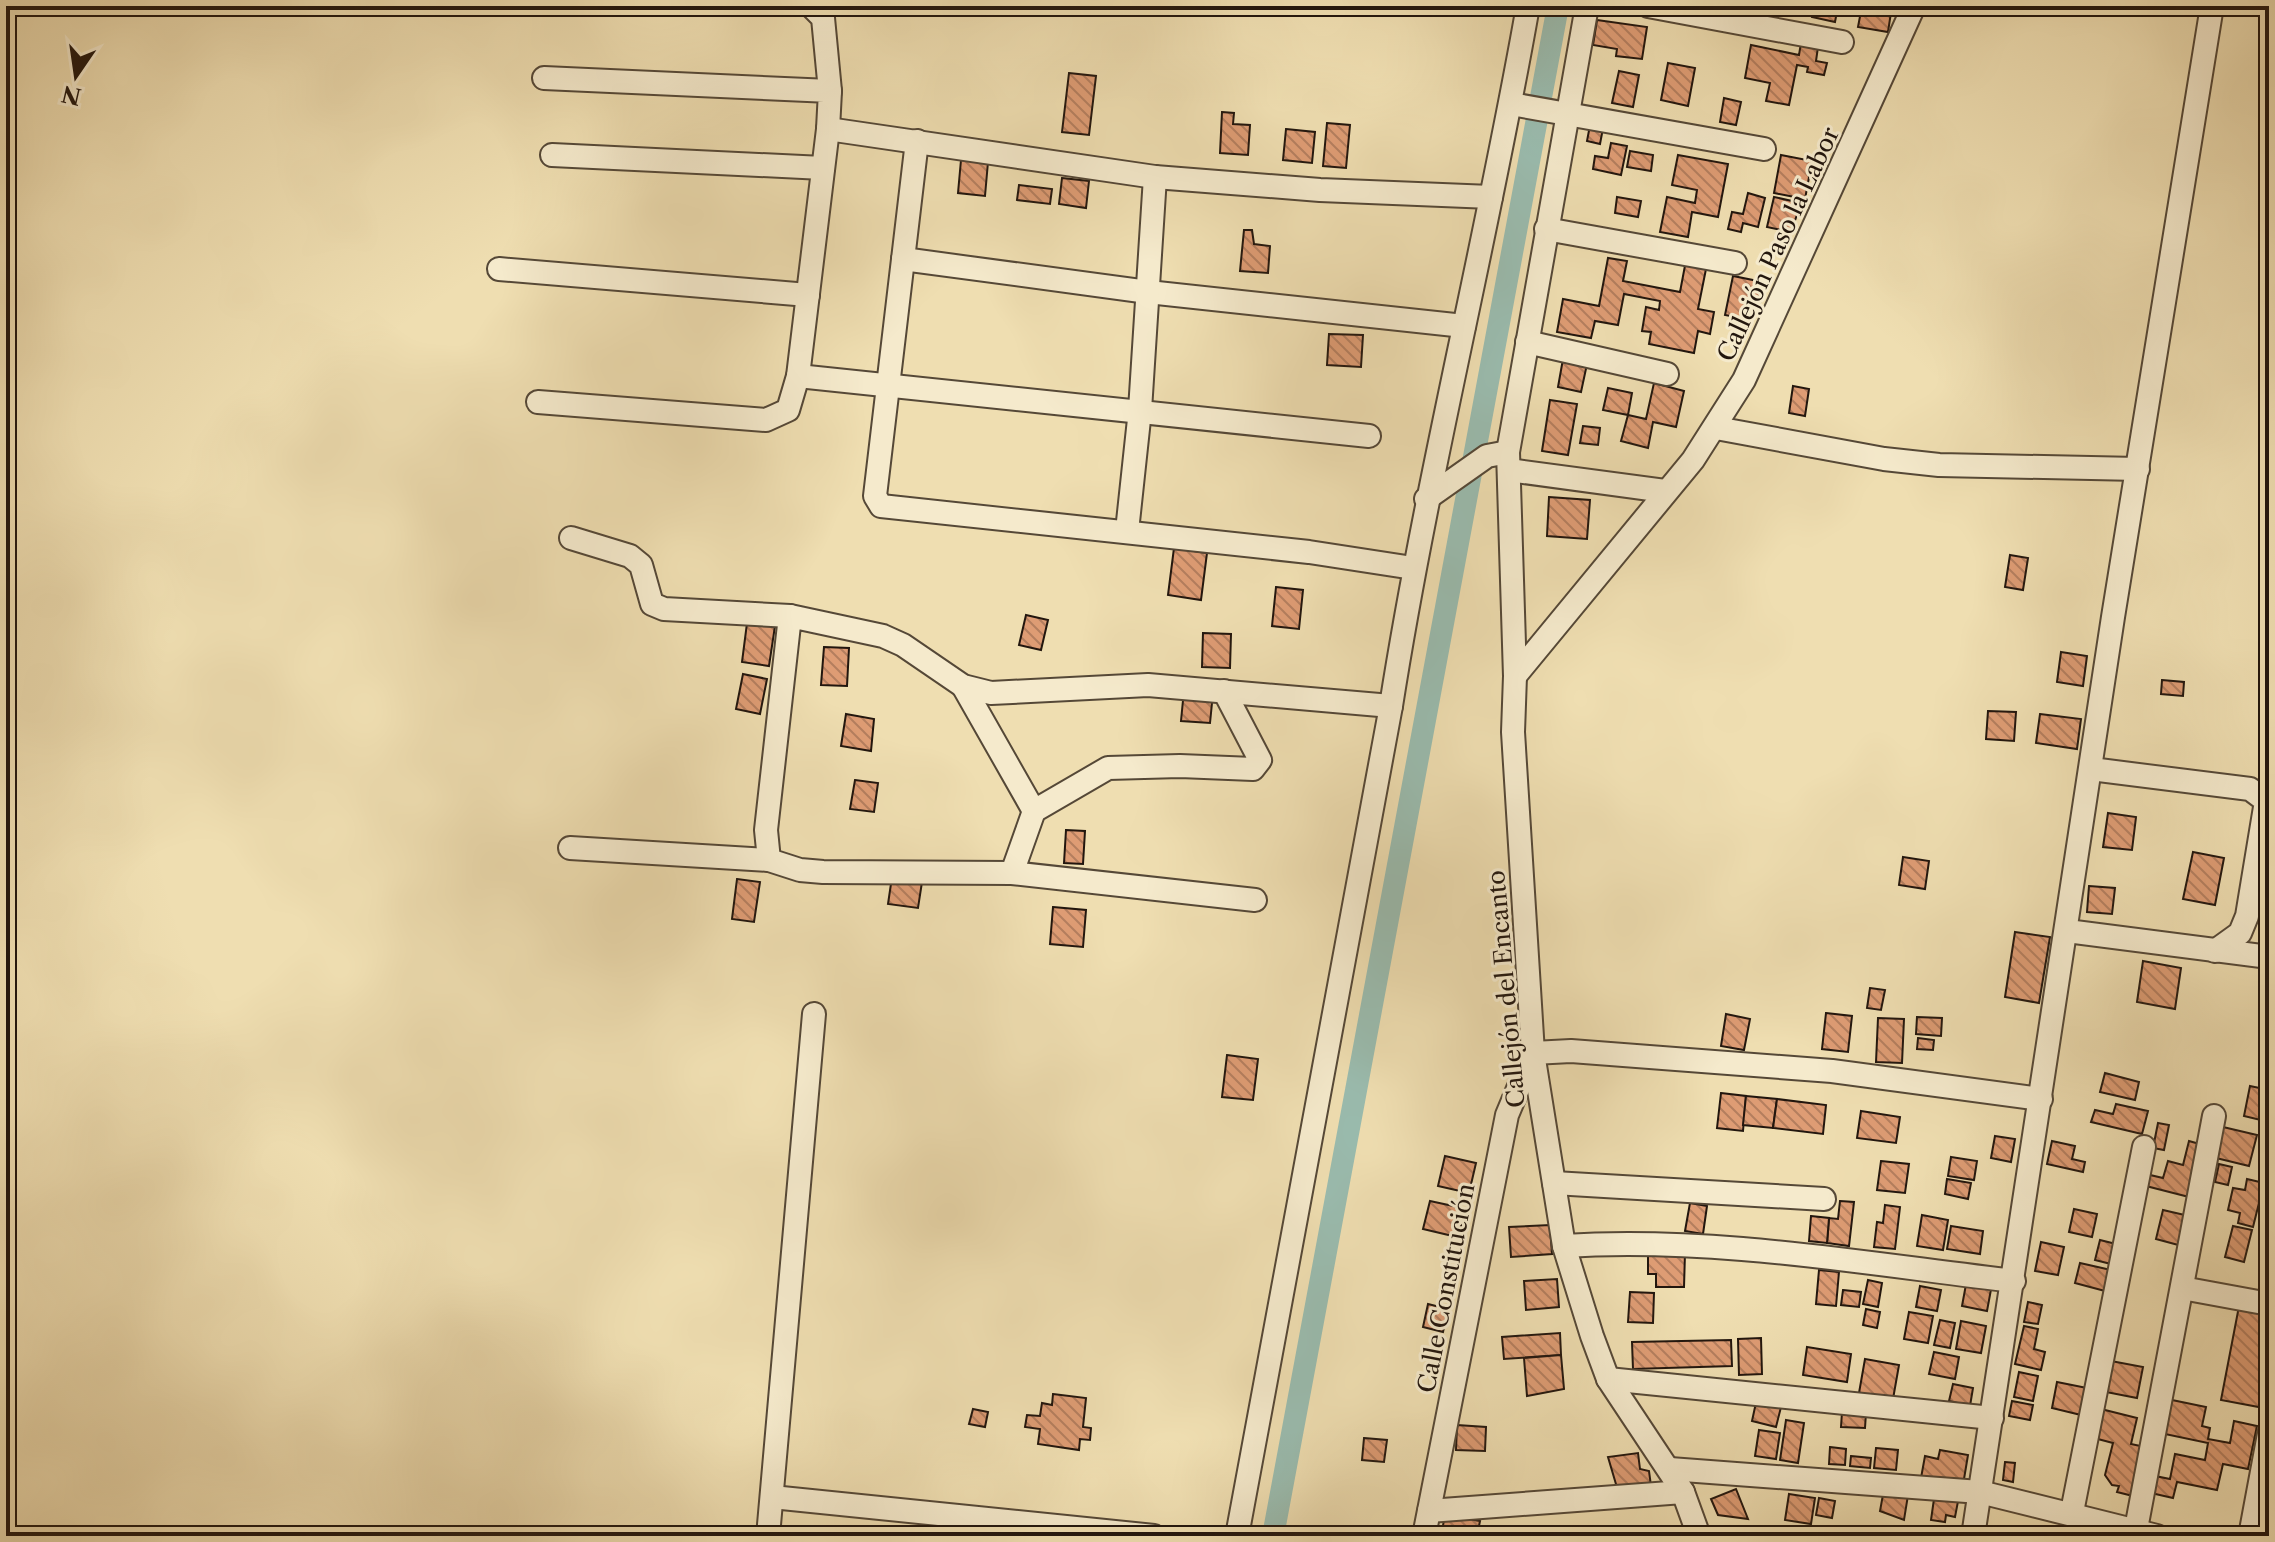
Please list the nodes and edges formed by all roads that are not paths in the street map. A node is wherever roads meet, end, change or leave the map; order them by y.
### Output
1 (811, 6) edge
2 (1528, 6) edge
3 (1587, 6) edge
4 (1648, 6) edge
5 (1914, 6) edge
6 (2212, 6) edge
7 (1842, 42) dead end
8 (544, 78) dead end
9 (830, 91) junction
10 (1516, 105) junction
11 (1562, 113) junction
12 (828, 129) junction
13 (917, 141) junction
14 (1764, 149) dead end
15 (552, 155) dead end
16 (823, 168) junction
17 (1155, 177) junction
18 (1491, 197) junction
19 (1546, 229) junction
20 (903, 259) junction
21 (1735, 263) dead end
22 (499, 269) dead end
23 (1148, 292) junction
24 (808, 295) junction
25 (1464, 326) junction
26 (1527, 342) junction
27 (1667, 374) dead end
28 (798, 376) junction
29 (889, 387) junction
30 (538, 402) dead end
31 (1140, 410) junction
32 (1716, 428) junction
33 (1369, 436) dead end
34 (1502, 459) junction
35 (2138, 469) junction
36 (1665, 491) junction
37 (1434, 492) junction
38 (1127, 531) junction
39 (571, 538) dead end
40 (1413, 568) junction
41 (790, 616) junction
42 (1515, 676) junction
43 (963, 686) junction
44 (1224, 691) junction
45 (1391, 706) junction
46 (2091, 769) junction
47 (1034, 811) junction
48 (570, 848) dead end
49 (769, 860) junction
50 (1012, 873) junction
51 (1255, 900) dead end
52 (2067, 931) junction
53 (2215, 951) junction
54 (2269, 957) edge
55 (814, 1014) dead end
56 (1533, 1053) junction
57 (2041, 1099) junction
58 (2214, 1116) dead end
59 (2144, 1147) dead end
60 (1554, 1183) junction
61 (1824, 1199) dead end
62 (1564, 1246) junction
63 (2014, 1281) junction
64 (2182, 1288) junction
65 (2269, 1304) edge
66 (1608, 1379) junction
67 (1992, 1418) junction
68 (2269, 1434) edge
69 (1670, 1469) junction
70 (1683, 1492) junction
71 (1980, 1492) junction
72 (772, 1497) junction
73 (1429, 1511) junction
74 (2072, 1512) junction
75 (2146, 1533) edge
76 (768, 1536) edge
77 (1154, 1536) edge
78 (1237, 1536) edge
79 (1424, 1536) edge
80 (1699, 1536) edge
81 (1973, 1536) edge
82 (2250, 1536) edge

1 - 9 street
2 - 10 street
3 - 11 street, Callejón del Encanto
4 - 7 street
5 - 32 street, Callejón Paso la Labor
6 - 35 street
8 - 9 street
9 - 12 street
10 - 11 street
10 - 18 street
11 - 14 street
11 - 19 street, Callejón del Encanto
12 - 13 street
12 - 16 street
13 - 17 street
13 - 20 street
15 - 16 street
16 - 24 street
17 - 18 street
17 - 23 street
18 - 25 street
19 - 21 street
19 - 26 street, Callejón del Encanto
20 - 23 street
20 - 29 street
22 - 24 street
23 - 25 street
23 - 31 street
24 - 28 street
25 - 37 street
26 - 27 street
26 - 34 street, Callejón del Encanto
28 - 29 street
28 - 30 street
29 - 31 street
29 - 38 street
31 - 33 street
31 - 38 street
32 - 35 street
32 - 36 street, Callejón Paso la Labor
34 - 36 street
34 - 37 street
34 - 42 street, Callejón del Encanto
35 - 46 street
36 - 42 street, Callejón Paso la Labor
37 - 40 street
38 - 40 street
39 - 41 street
40 - 45 street
41 - 43 street
41 - 49 street
42 - 56 street, Callejón del Encanto
43 - 44 street
43 - 47 street
44 - 45 street
44 - 47 street
45 - 78 street
46 - 52 street
46 - 53 street
47 - 50 street
48 - 49 street
49 - 50 street
50 - 51 street
52 - 53 street
52 - 57 street
53 - 54 street
55 - 72 street
56 - 57 street
56 - 60 street, Callejón del Encanto
56 - 73 street, Calle Constitución
57 - 63 street
58 - 64 street
59 - 74 street
60 - 61 street
60 - 62 street, Callejón del Encanto
62 - 63 street
62 - 66 street, Callejón del Encanto
63 - 67 street
64 - 65 street
64 - 75 street
66 - 67 street
66 - 69 street, Callejón del Encanto
67 - 71 street
68 - 82 street
69 - 70 street, Callejón del Encanto
69 - 71 street
70 - 73 street
70 - 80 street, Callejón del Encanto
71 - 74 street
71 - 81 street
72 - 76 street
72 - 77 street
73 - 79 street, Calle Constitución
74 - 75 street

